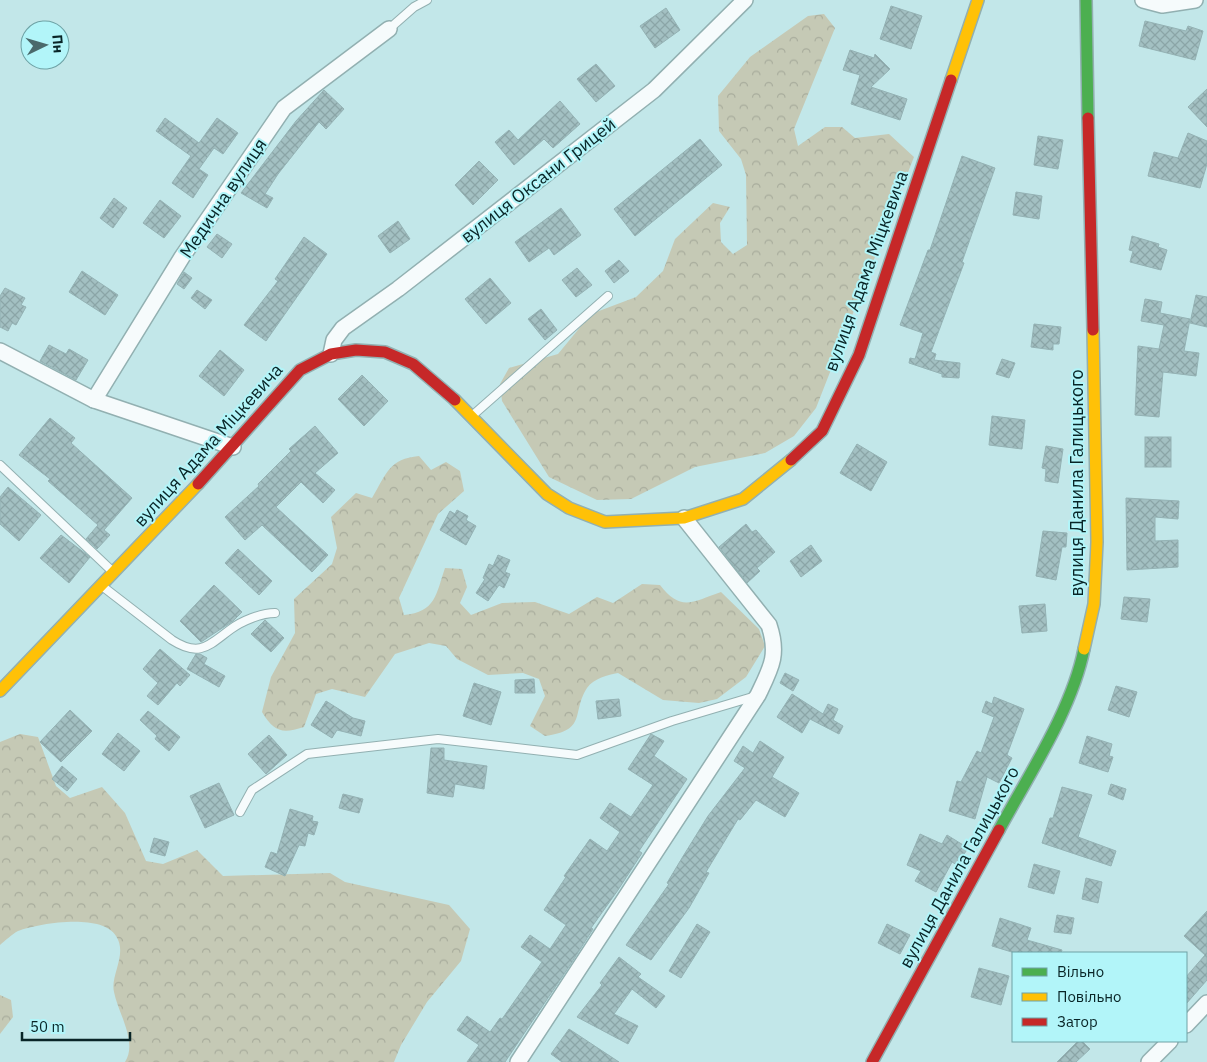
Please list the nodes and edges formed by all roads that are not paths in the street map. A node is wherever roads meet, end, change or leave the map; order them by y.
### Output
1 (428, 0) edge
2 (978, 0) edge
3 (1086, 0) edge
4 (1142, 0) edge
5 (1195, 0) edge
6 (738, 2) edge
7 (389, 29) joint
8 (608, 296) dead end
9 (0, 352) edge
10 (331, 354) junction
11 (94, 400) junction
12 (472, 416) junction
13 (233, 447) junction
14 (0, 465) edge
15 (684, 518) junction
16 (114, 573) junction
17 (102, 585) junction
18 (275, 613) dead end
19 (0, 692) edge
20 (758, 695) junction
21 (240, 812) dead end
22 (1207, 1004) edge
23 (1187, 1024) edge
24 (1169, 1042) edge
25 (518, 1062) edge
26 (872, 1062) edge
27 (1149, 1062) edge

1 - 7 lane
2 - 15 street, вулиця Адама Міцкевича
3 - 26 street, вулиця Данила Галицького
4 - 5 street
6 - 10 street, вулиця Оксани Грицей
7 - 11 street, Медична вулиця
8 - 12 lane
9 - 11 street
10 - 12 street, вулиця Адама Міцкевича
10 - 13 street, вулиця Адама Міцкевича
11 - 13 street
12 - 15 street, вулиця Адама Міцкевича
13 - 16 street, вулиця Адама Міцкевича
14 - 16 lane
15 - 20 street
16 - 17 street, вулиця Адама Міцкевича
17 - 18 lane
17 - 19 street, вулиця Адама Міцкевича
20 - 21 lane
20 - 25 street
22 - 23 street
24 - 27 street

